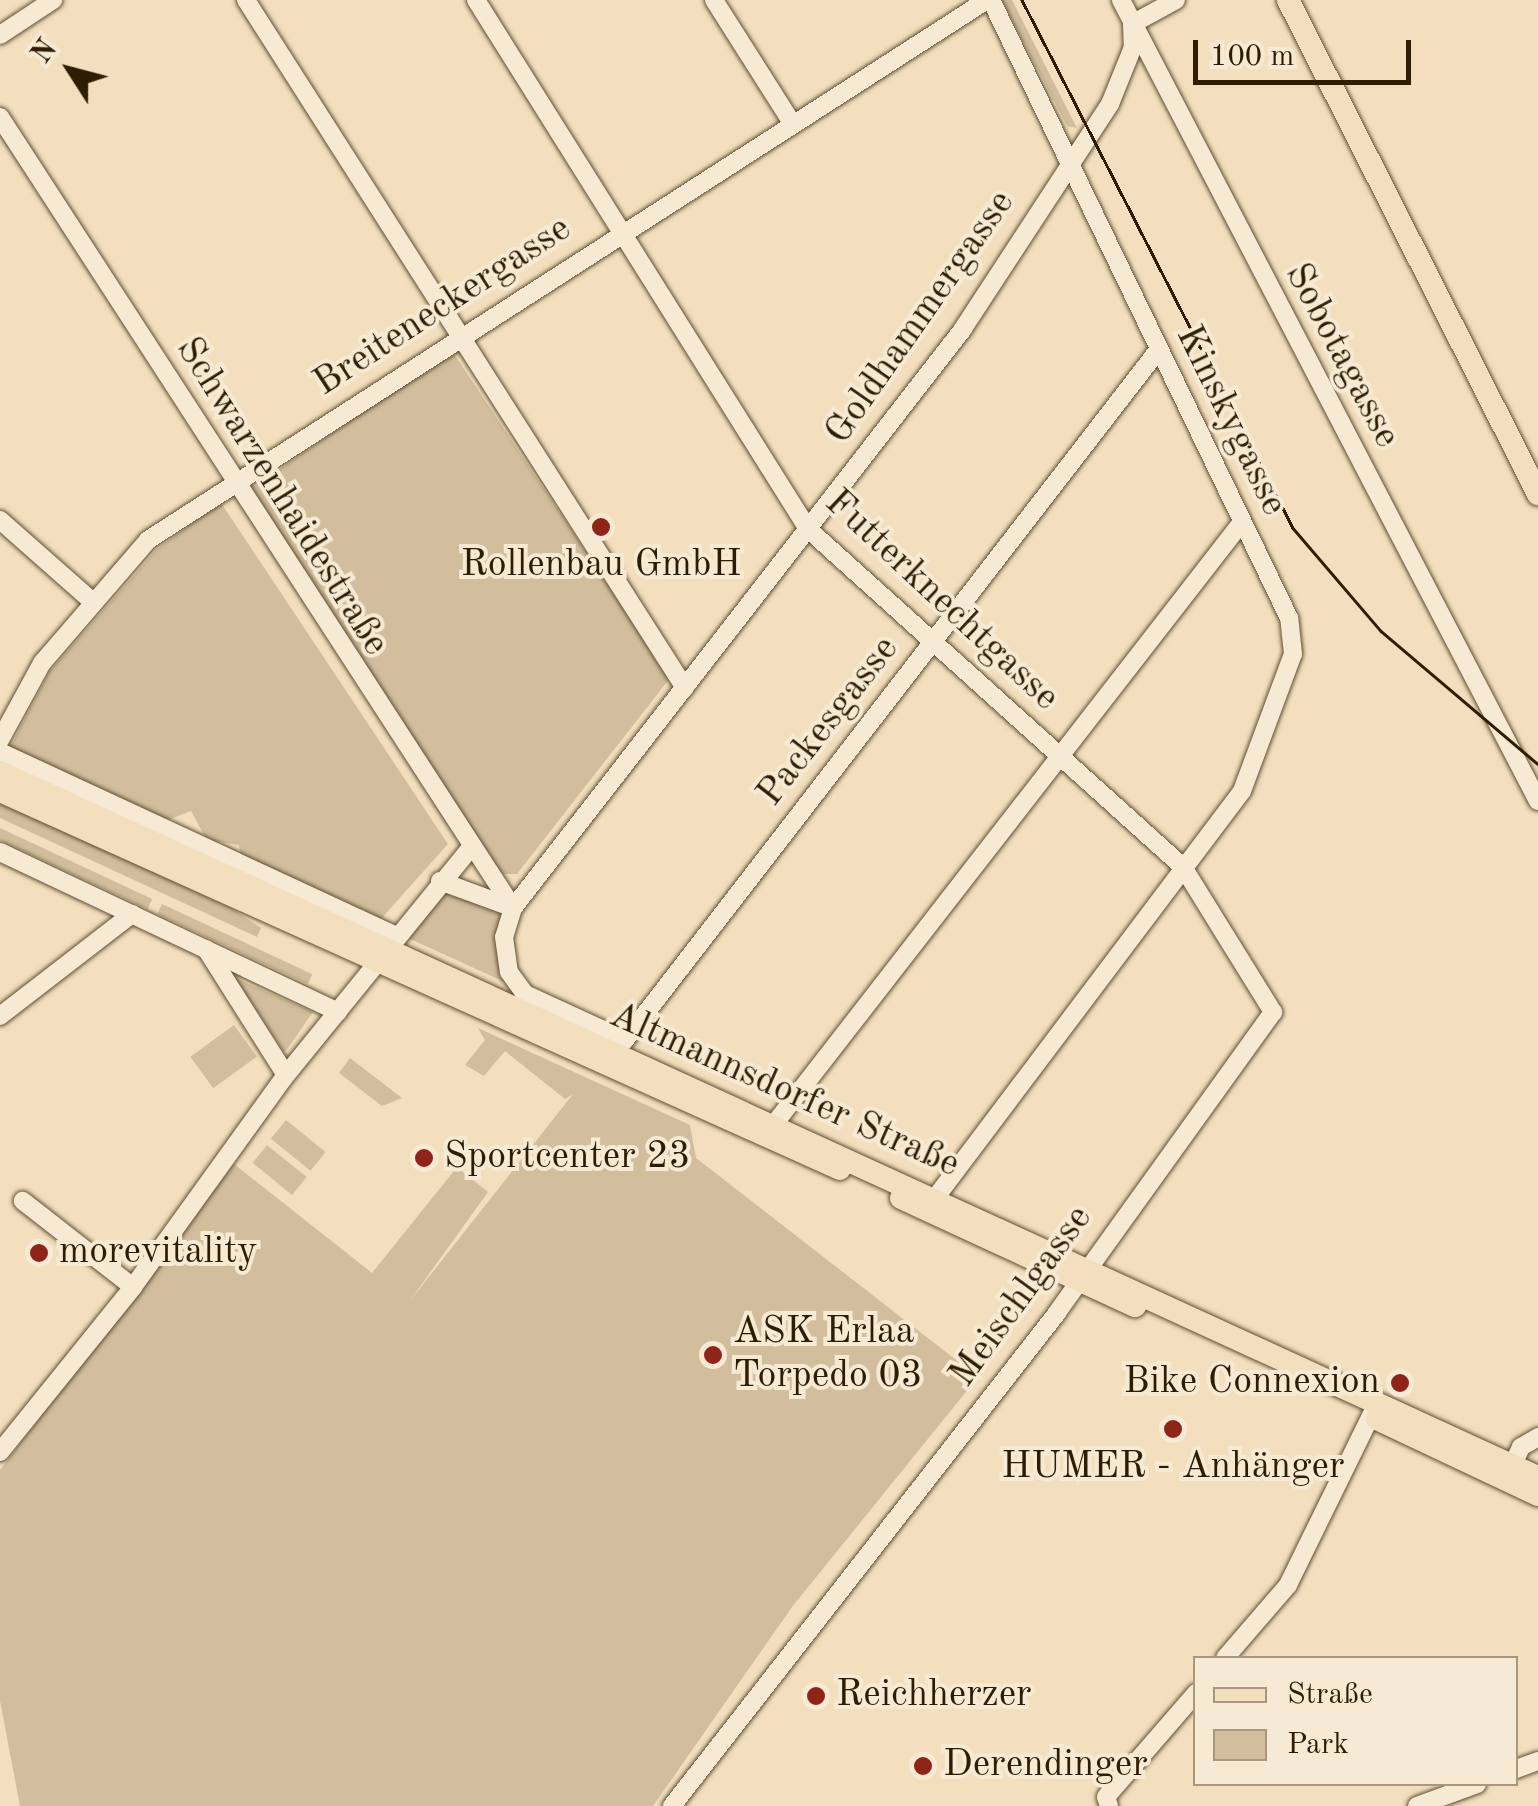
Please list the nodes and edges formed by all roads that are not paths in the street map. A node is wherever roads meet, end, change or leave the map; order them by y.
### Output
1 (53, 0) edge
2 (246, 0) edge
3 (476, 0) edge
4 (714, 0) edge
5 (989, 0) edge
6 (1121, 0) edge
7 (1176, 0) edge
8 (1288, 0) edge
9 (1132, 24) junction
10 (0, 35) edge
11 (0, 118) edge
12 (792, 123) junction
13 (1070, 160) junction
14 (621, 231) junction
15 (460, 334) junction
16 (1159, 348) junction
17 (233, 481) junction
18 (1538, 494) edge
19 (0, 520) edge
20 (1242, 522) junction
21 (808, 529) junction
22 (94, 603) junction
23 (931, 641) junction
24 (686, 688) junction
25 (0, 740) edge
26 (0, 752) edge
27 (1061, 758) junction
28 (0, 772) edge
29 (0, 791) edge
30 (1538, 801) edge
31 (468, 851) junction
32 (0, 852) edge
33 (1183, 868) junction
34 (446, 882) junction
35 (513, 908) junction
36 (132, 914) junction
37 (206, 949) junction
38 (389, 951) junction
39 (338, 1012) junction
40 (1273, 1012) joint
41 (0, 1016) edge
42 (624, 1040) joint
43 (286, 1075) junction
44 (775, 1122) junction
45 (936, 1197) junction
46 (23, 1201) dead end
47 (1081, 1274) junction
48 (132, 1287) junction
49 (1374, 1409) junction
50 (1538, 1438) edge
51 (0, 1452) edge
52 (1509, 1472) junction
53 (1538, 1477) edge
54 (1538, 1495) edge
55 (1227, 1656) edge
56 (1193, 1696) edge
57 (1472, 1786) edge
58 (672, 1806) edge
59 (1109, 1806) edge
60 (1417, 1806) edge

1 - 10 street
2 - 15 street
3 - 14 street, Futterknechtgasse
4 - 12 street
5 - 12 street, Breiteneckergasse
5 - 13 street, Kinskygasse
6 - 9 street, Sobotagasse
7 - 9 street
8 - 18 main road
9 - 13 street, Goldhammergasse
9 - 30 street, Sobotagasse
11 - 17 street, Schwarzenhaidestraße
12 - 14 street, Breiteneckergasse
13 - 16 street, Kinskygasse
13 - 21 street, Goldhammergasse
14 - 15 street, Breiteneckergasse
14 - 21 street, Futterknechtgasse
15 - 17 street, Breiteneckergasse
15 - 24 street
16 - 20 street, Kinskygasse
16 - 23 street, Packesgasse
17 - 22 street, Breiteneckergasse
17 - 31 street, Schwarzenhaidestraße
19 - 22 street
20 - 27 street
20 - 33 street, Kinskygasse
21 - 23 street, Futterknechtgasse
21 - 24 street, Goldhammergasse
22 - 25 street, Breiteneckergasse
23 - 27 street, Futterknechtgasse
23 - 42 street, Packesgasse
24 - 35 street, Goldhammergasse
26 - 38 street, Altmannsdorfer Straße
27 - 33 street, Futterknechtgasse
27 - 44 street
28 - 38 main road, Altmannsdorfer Straße
29 - 38 main road, Altmannsdorfer Straße
31 - 34 street
31 - 35 street, Schwarzenhaidestraße
32 - 36 street
33 - 40 street, Futterknechtgasse
33 - 45 street, Kinskygasse
34 - 35 street
34 - 38 street
35 - 42 street, Altmannsdorfer Straße
36 - 37 street
36 - 41 street
37 - 39 street
37 - 43 street
38 - 39 street
38 - 44 main road, Altmannsdorfer Straße
38 - 47 main road, Altmannsdorfer Straße
39 - 43 street
40 - 47 street, Meischlgasse
43 - 48 street
44 - 45 main road, Altmannsdorfer Straße
45 - 47 main road, Altmannsdorfer Straße
46 - 48 street
47 - 49 main road, Altmannsdorfer Straße
47 - 58 street, Meischlgasse
48 - 51 street
49 - 52 main road, Altmannsdorfer Straße
49 - 55 street
50 - 52 street
52 - 53 main road, Altmannsdorfer Straße
52 - 54 main road, Altmannsdorfer Straße
56 - 59 street
57 - 60 street

